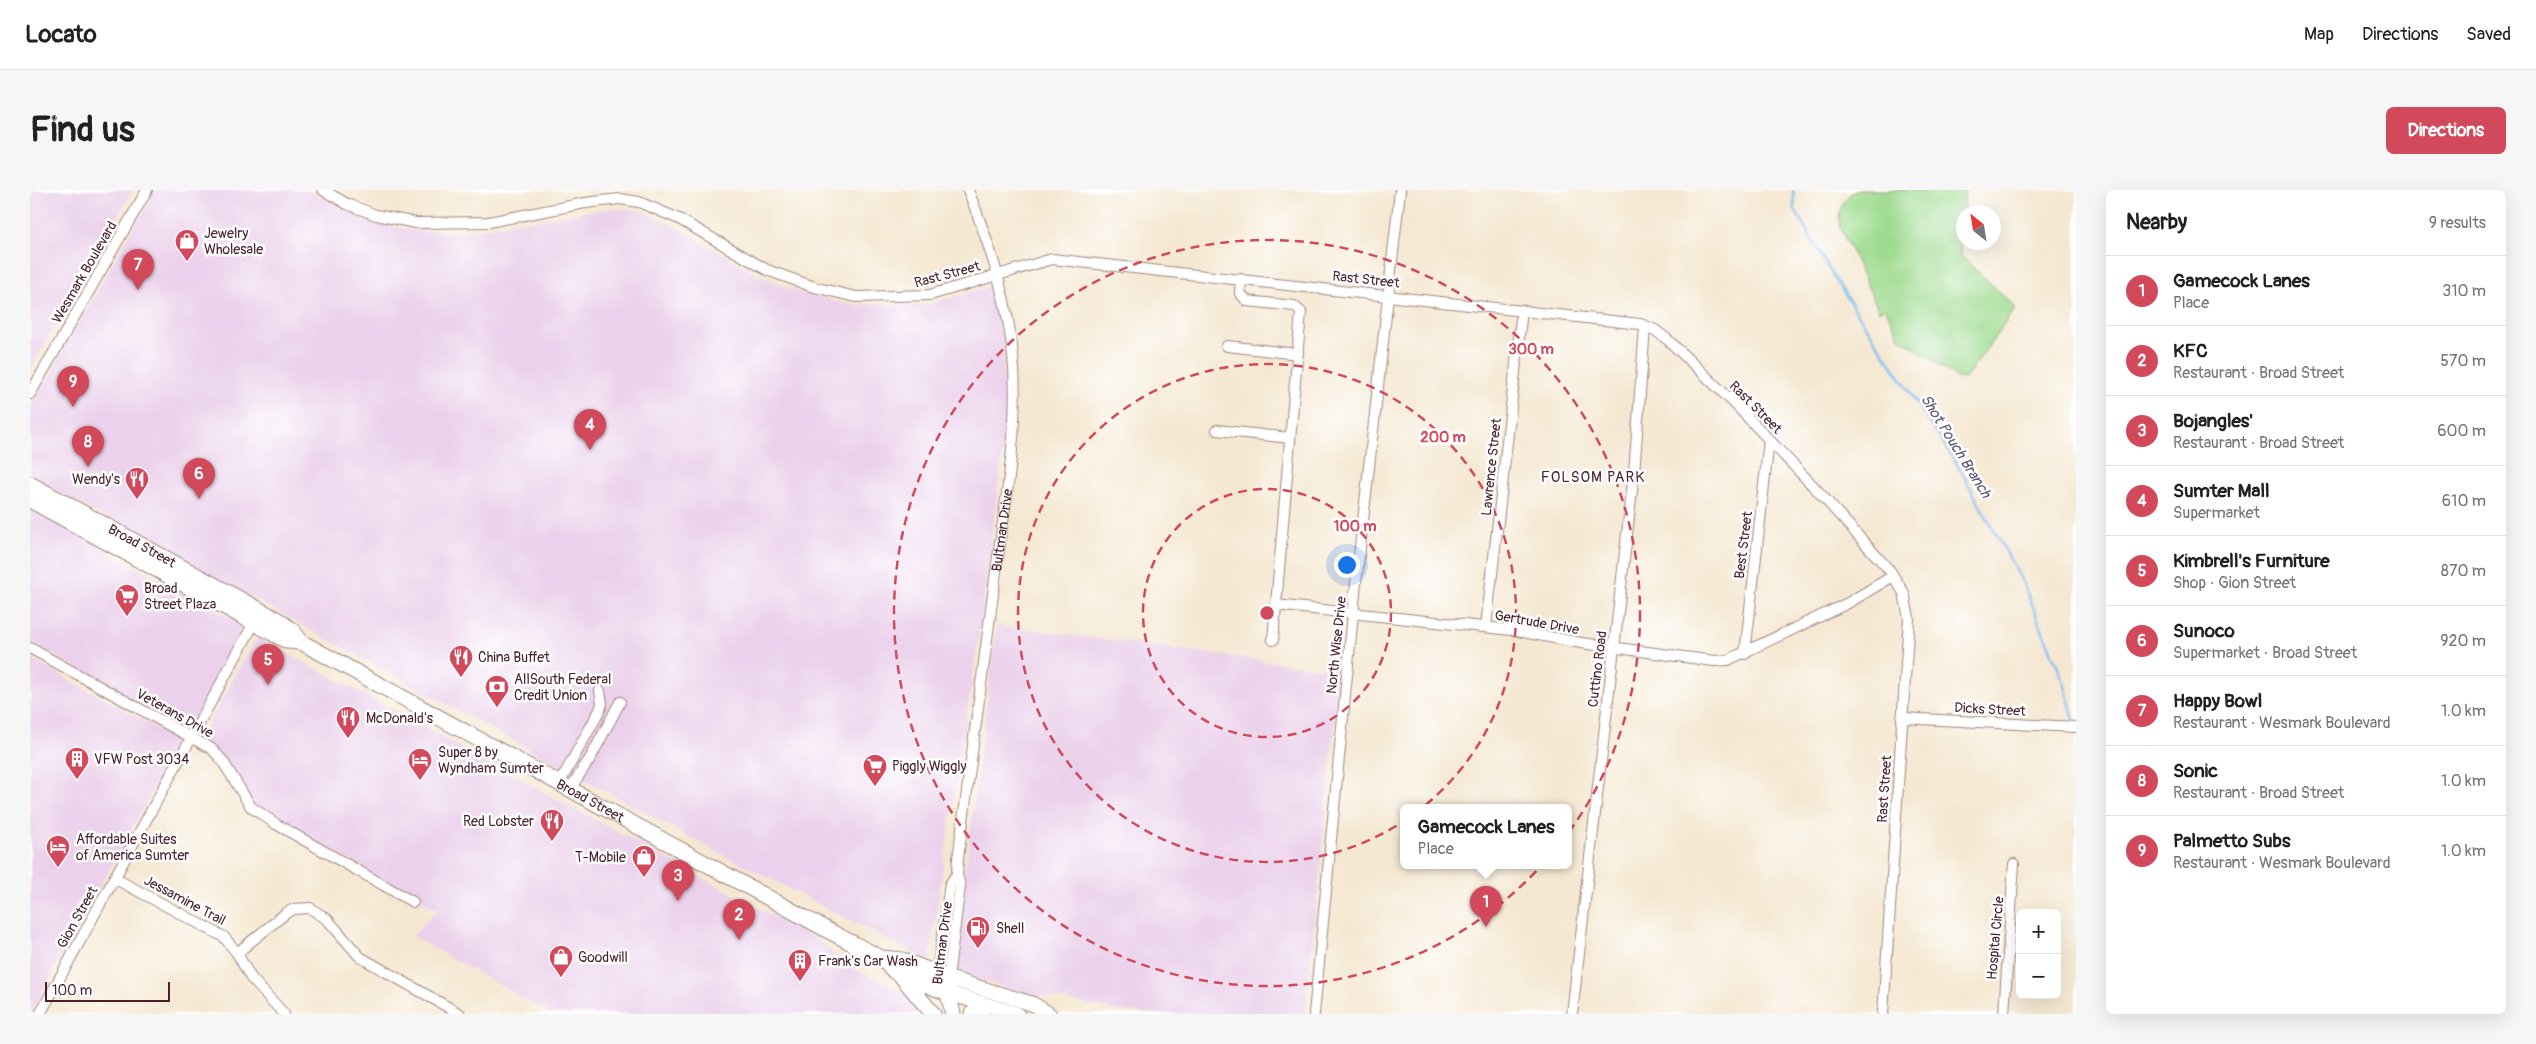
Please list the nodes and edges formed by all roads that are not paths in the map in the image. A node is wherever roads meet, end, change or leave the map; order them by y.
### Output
1 (147, 190) edge
2 (323, 190) edge
3 (968, 190) edge
4 (1400, 190) edge
5 (998, 274) junction
6 (1241, 279) junction
7 (1388, 295) junction
8 (1522, 310) junction
9 (1645, 327) junction
10 (1227, 346) dead end
11 (1298, 354) junction
12 (30, 394) edge
13 (1218, 430) dead end
14 (1290, 438) junction
15 (1770, 440) junction
16 (30, 484) edge
17 (30, 500) edge
18 (1894, 576) junction
19 (1275, 605) junction
20 (1353, 613) junction
21 (254, 623) junction
22 (1486, 627) junction
23 (1272, 640) dead end
24 (301, 642) junction
25 (30, 648) edge
26 (1613, 648) junction
27 (1745, 654) junction
28 (600, 691) dead end
29 (620, 702) dead end
30 (1902, 718) junction
31 (2076, 727) edge
32 (192, 737) junction
33 (564, 786) junction
34 (2014, 864) dead end
35 (114, 878) junction
36 (413, 902) dead end
37 (237, 953) junction
38 (881, 958) junction
39 (900, 974) junction
40 (942, 984) junction
41 (985, 1006) junction
42 (40, 1014) edge
43 (284, 1014) edge
44 (460, 1014) edge
45 (933, 1014) edge
46 (940, 1014) edge
47 (953, 1014) edge
48 (972, 1014) edge
49 (1017, 1014) edge
50 (1049, 1014) edge
51 (1314, 1014) edge
52 (1572, 1014) edge
53 (1883, 1014) edge
54 (2004, 1014) edge

1 - 12 street, Wesmark Boulevard
2 - 5 street, Rast Street
3 - 5 street, Bultman Drive
4 - 7 street, North Wise Drive
5 - 6 street, Rast Street
5 - 40 street, Bultman Drive
6 - 7 street, Rast Street
6 - 11 street
7 - 8 street, Rast Street
7 - 20 street, North Wise Drive
8 - 9 street, Rast Street
8 - 22 street, Lawrence Street
9 - 15 street, Rast Street
9 - 26 street, Cuttino Road
10 - 11 street
11 - 14 street
13 - 14 street
14 - 19 street
15 - 18 street, Rast Street
15 - 27 street, Best Street
16 - 24 highway, Broad Street
17 - 21 highway, Broad Street
18 - 27 street, Gertrude Drive
18 - 30 street, Rast Street
19 - 20 street, Gertrude Drive
19 - 23 street
20 - 22 street, Gertrude Drive
20 - 51 street, North Wise Drive
21 - 24 highway, Broad Street
21 - 32 street, Gion Street
22 - 26 street, Gertrude Drive
24 - 33 highway, Broad Street
25 - 32 street, Veterans Drive
26 - 27 street, Gertrude Drive
26 - 52 street, Cuttino Road
28 - 33 street
29 - 33 street
30 - 31 street, Dicks Street
30 - 53 street, Rast Street
32 - 35 street, Gion Street
32 - 36 street, Veterans Drive
33 - 38 highway, Broad Street
34 - 54 street, Hospital Circle
35 - 37 street, Jessamine Trail
35 - 42 street, Gion Street
37 - 43 street, Jessamine Trail
37 - 44 street
38 - 39 highway, Broad Street
38 - 40 highway, Broad Street
39 - 40 highway, Broad Street
39 - 45 highway
40 - 41 main road, Broad Street
40 - 46 highway, Bultman Drive
40 - 47 highway, Bultman Drive
40 - 50 main road, Broad Street
41 - 48 highway
41 - 49 main road, Broad Street

